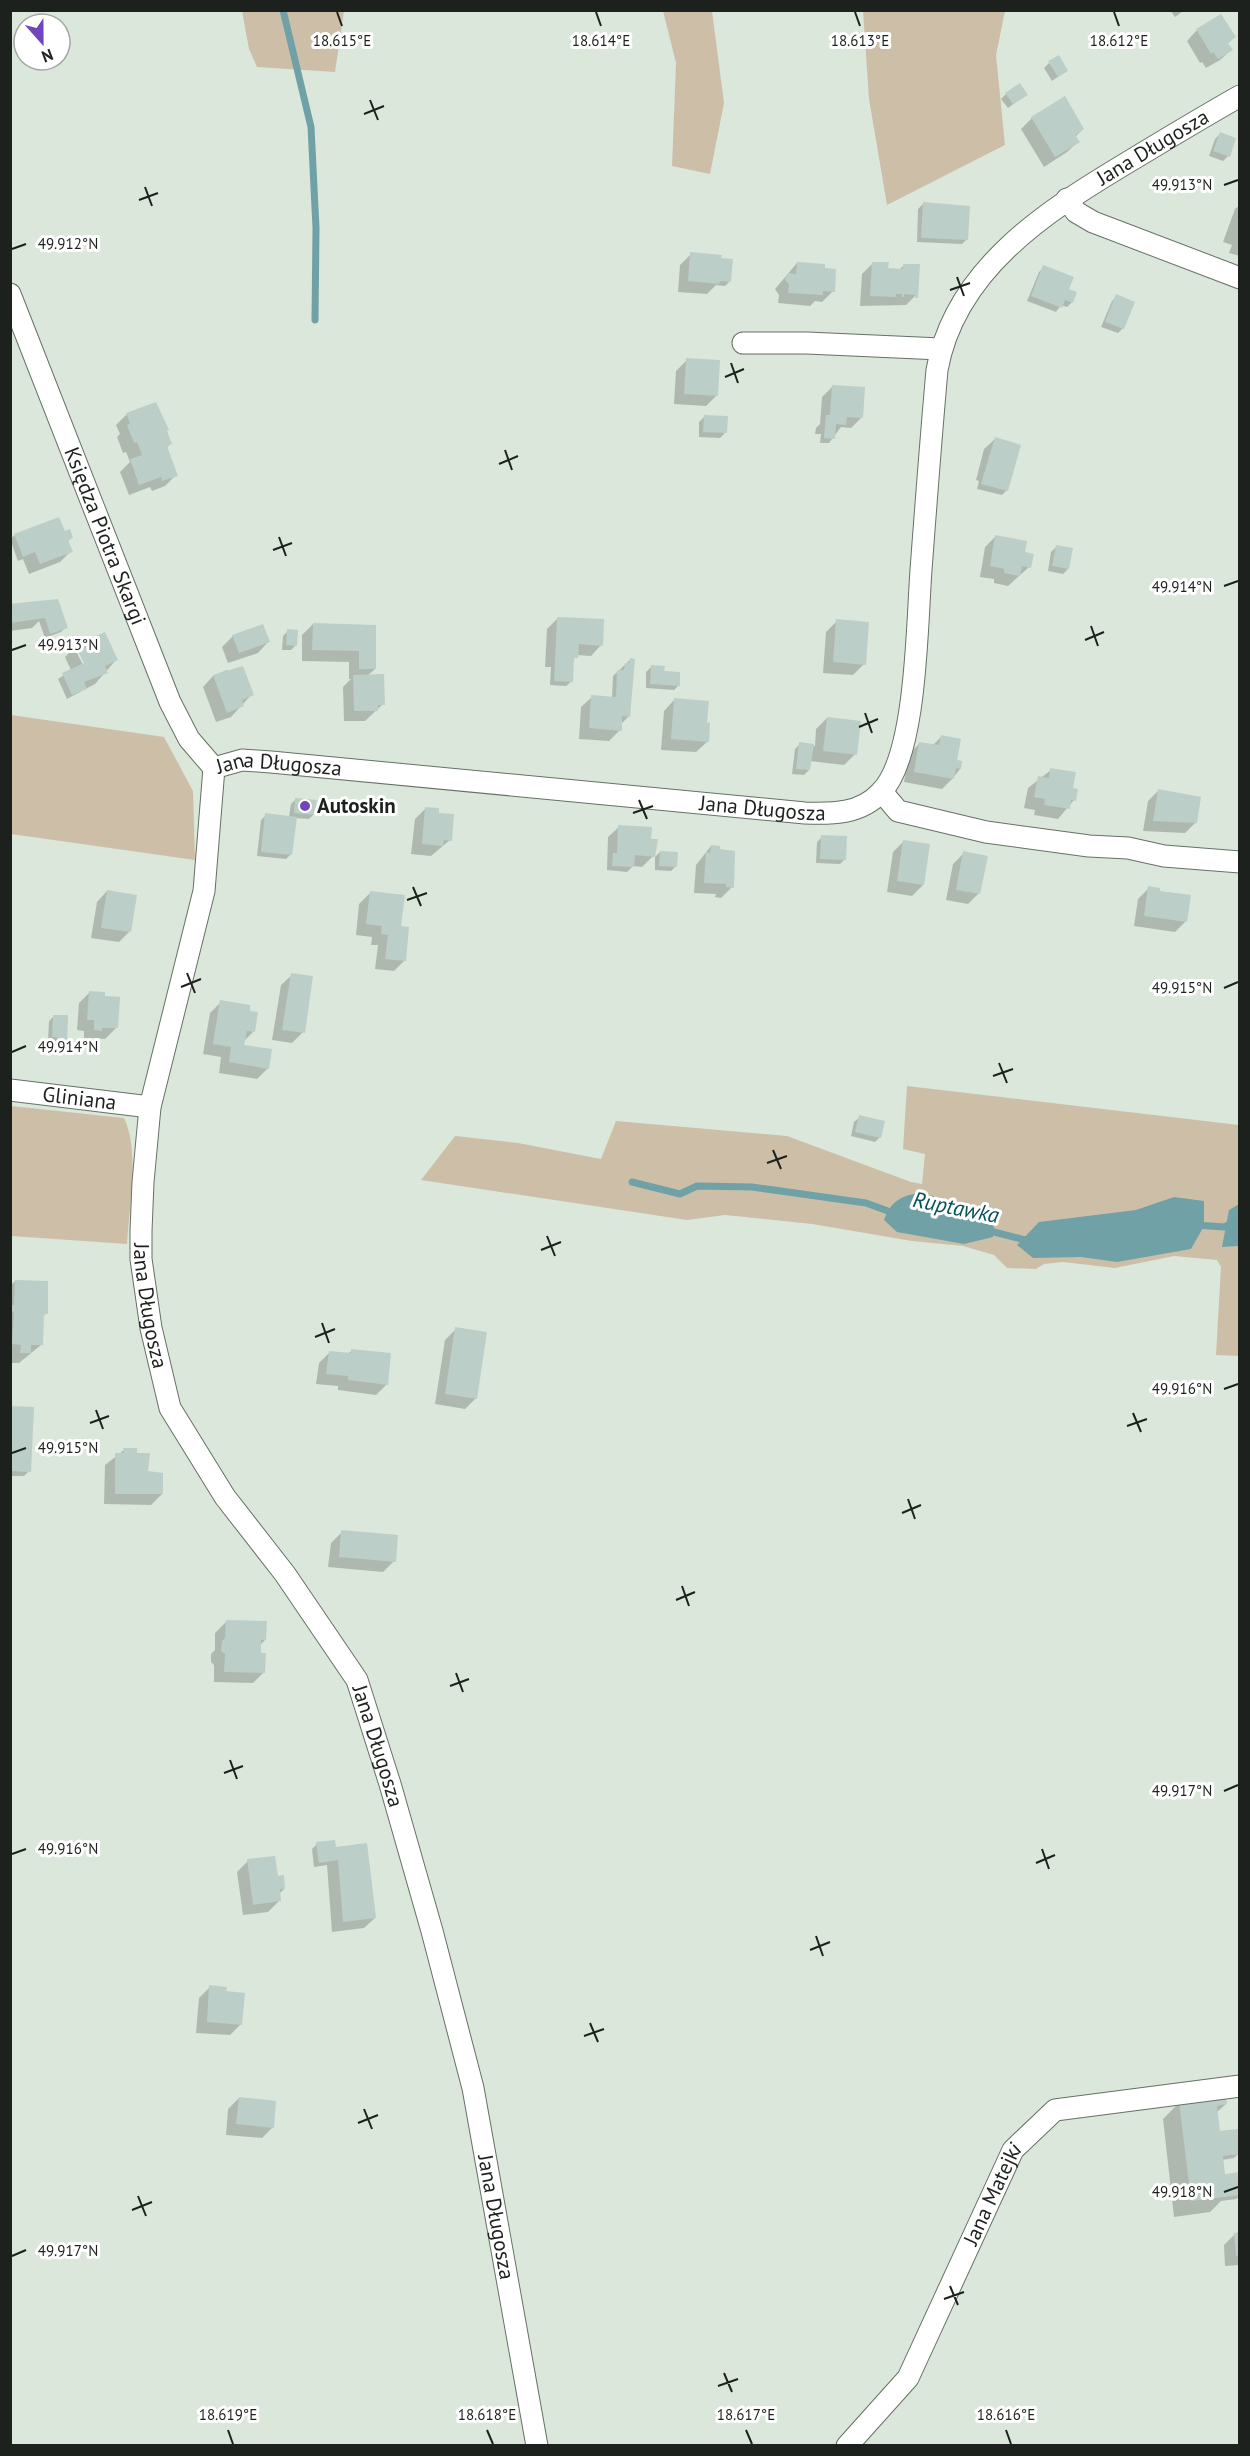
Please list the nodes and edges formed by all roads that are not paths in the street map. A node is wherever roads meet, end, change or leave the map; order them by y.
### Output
1 (1239, 96) edge
2 (1067, 199) junction
3 (1239, 278) edge
4 (10, 294) edge
5 (743, 343) dead end
6 (941, 349) junction
7 (214, 768) junction
8 (882, 792) junction
9 (1239, 862) edge
10 (10, 1090) edge
11 (150, 1107) junction
12 (1239, 2086) edge
13 (537, 2445) edge
14 (847, 2445) edge

1 - 2 street, Jana Długosza
2 - 3 street
2 - 6 street, Jana Długosza
4 - 7 street, Księdza Piotra Skargi
5 - 6 street
6 - 8 street, Jana Długosza
7 - 8 street, Jana Długosza
7 - 11 street, Jana Długosza
8 - 9 street
10 - 11 street, Gliniana
11 - 13 street, Jana Długosza
12 - 14 street, Jana Matejki

